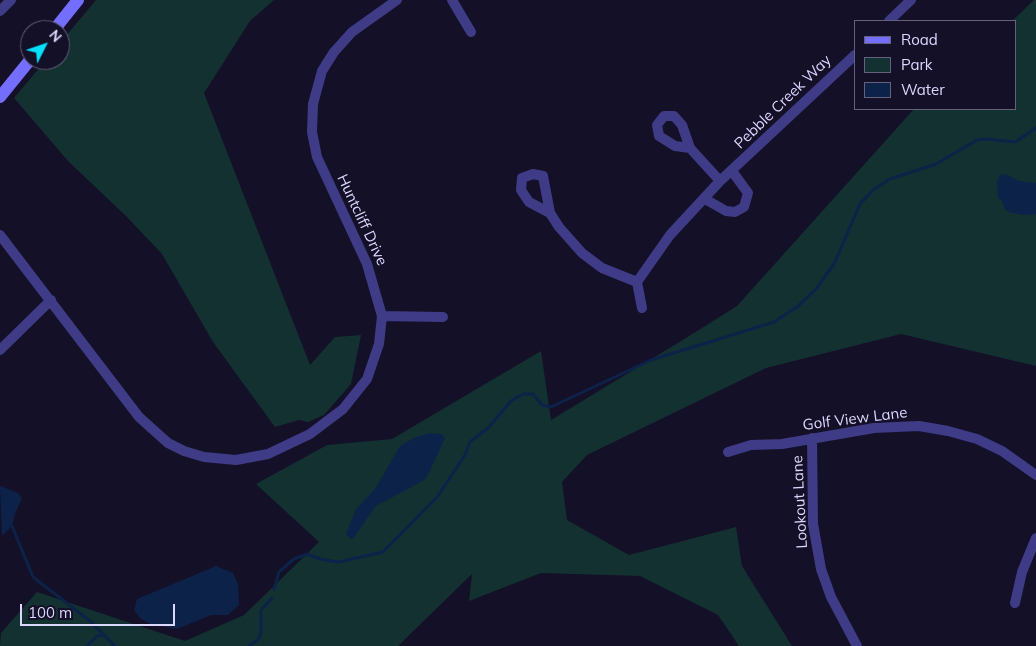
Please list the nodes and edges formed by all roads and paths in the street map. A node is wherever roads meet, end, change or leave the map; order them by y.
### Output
1 (11, 0) edge
2 (78, 0) edge
3 (397, 0) edge
4 (452, 0) edge
5 (911, 0) edge
6 (899, 4) edge
7 (0, 11) edge
8 (62, 20) edge
9 (890, 20) edge
10 (472, 32) dead end
11 (854, 56) edge
12 (22, 70) edge
13 (0, 97) edge
14 (690, 148) dead end
15 (732, 171) junction
16 (720, 182) junction
17 (705, 199) junction
18 (550, 213) dead end
19 (0, 235) edge
20 (637, 282) junction
21 (51, 300) junction
22 (642, 308) dead end
23 (382, 316) junction
24 (443, 316) dead end
25 (0, 350) edge
26 (812, 438) junction
27 (728, 452) dead end
28 (1036, 474) edge
29 (1036, 538) edge
30 (1015, 603) dead end
31 (857, 646) edge

1 - 7 street
2 - 8 street
3 - 23 street, Huntcliff Drive
4 - 10 street
5 - 6 street
6 - 9 street
11 - 15 street, Pebble Creek Way
12 - 13 street
14 - 16 street
15 - 16 street, Pebble Creek Way
15 - 17 street, Pebble Creek Way
16 - 17 street, Pebble Creek Way
17 - 20 street, Pebble Creek Way
18 - 20 street
19 - 21 street, Huntcliff Drive
20 - 22 street
21 - 23 street, Huntcliff Drive
21 - 25 street
23 - 24 street
26 - 27 street, Golf View Lane
26 - 28 street, Golf View Lane
26 - 31 street, Lookout Lane
29 - 30 street

